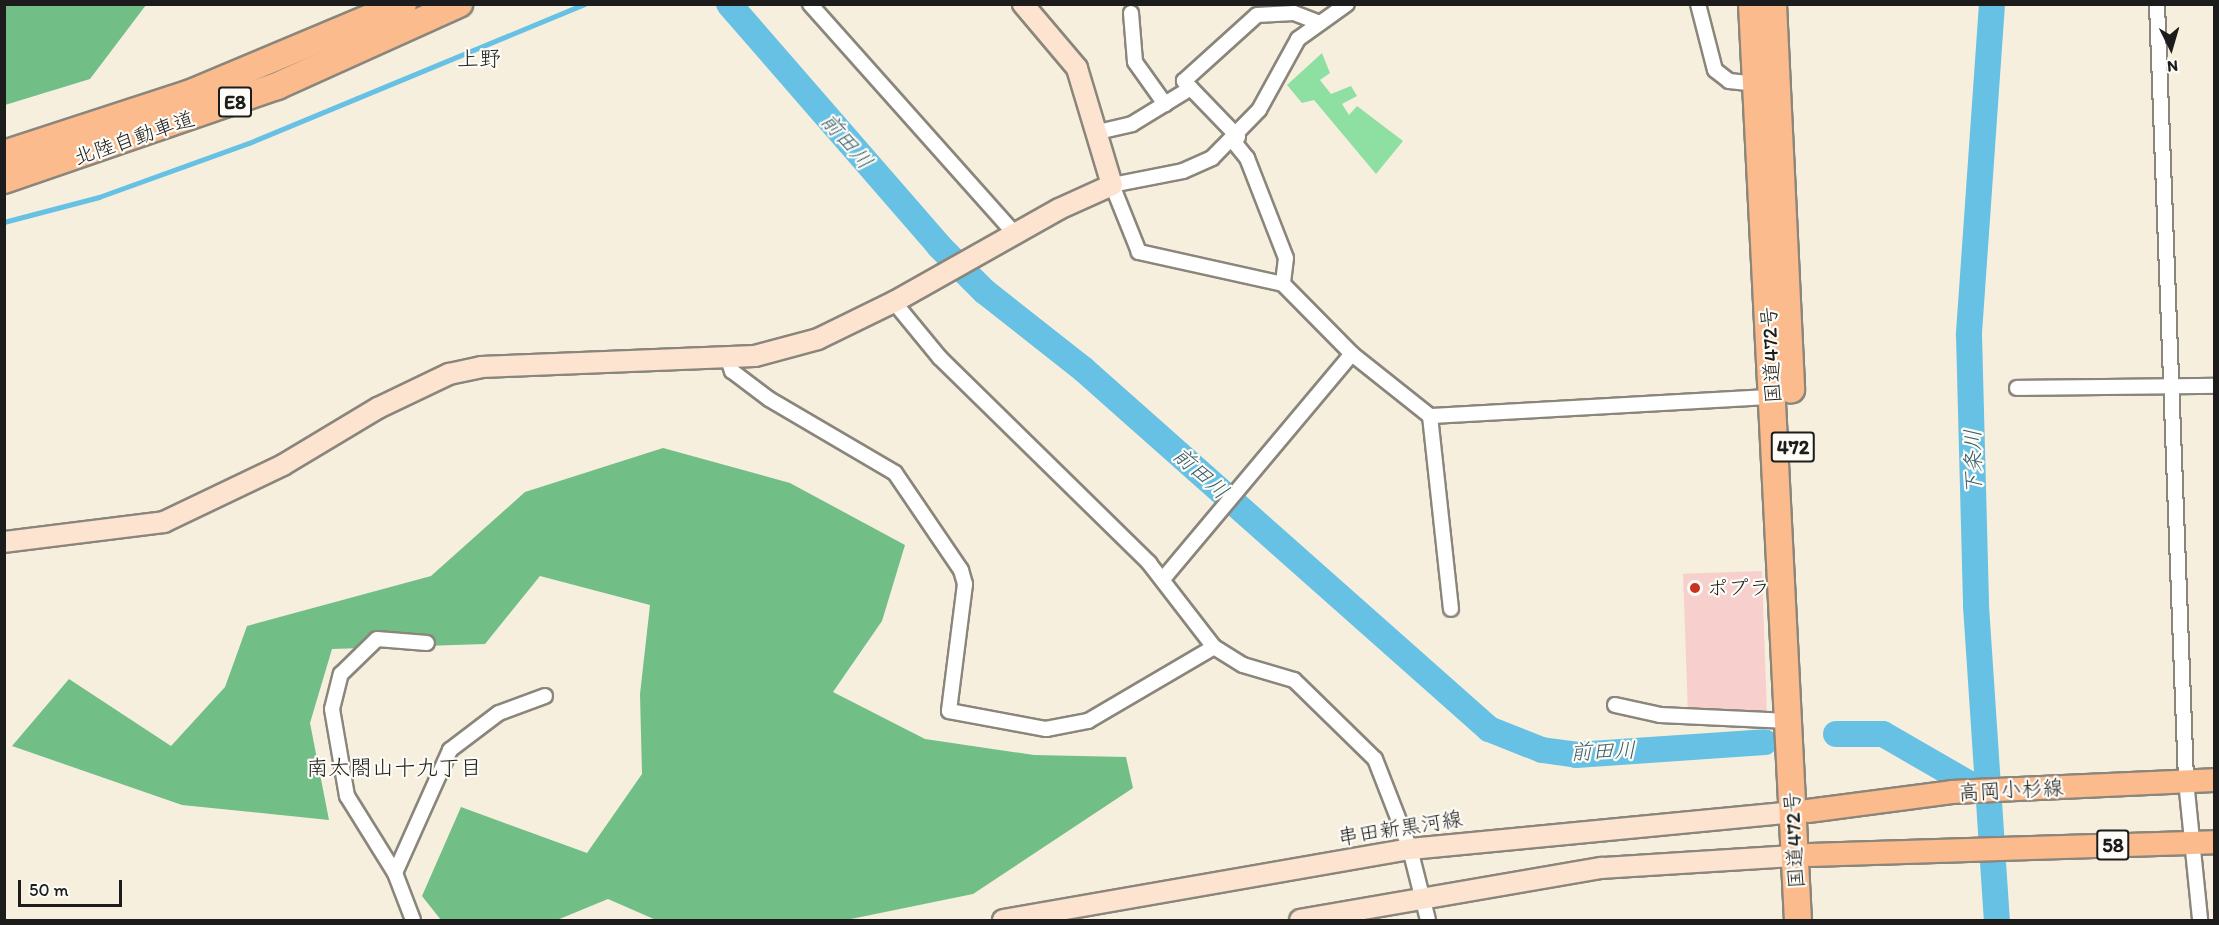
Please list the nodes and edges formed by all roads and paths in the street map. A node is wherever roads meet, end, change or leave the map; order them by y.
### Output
1 (403, 4) edge
2 (459, 4) edge
3 (810, 4) edge
4 (1023, 4) edge
5 (1347, 4) edge
6 (1698, 4) edge
7 (1752, 4) edge
8 (1773, 4) edge
9 (2157, 4) edge
10 (1131, 13) dead end
11 (1317, 22) junction
12 (1766, 83) junction
13 (1191, 88) junction
14 (1165, 104) junction
15 (1098, 132) junction
16 (1236, 139) junction
17 (4, 154) edge
18 (4, 180) edge
19 (1112, 186) junction
20 (1016, 234) junction
21 (1283, 284) junction
22 (894, 302) junction
23 (1352, 354) junction
24 (728, 359) junction
25 (2214, 386) edge
26 (2017, 388) dead end
27 (2173, 388) junction
28 (1774, 397) junction
29 (1430, 416) junction
30 (4, 542) edge
31 (1163, 579) junction
32 (1451, 609) dead end
33 (427, 643) dead end
34 (1214, 647) junction
35 (545, 696) dead end
36 (1615, 705) dead end
37 (1789, 722) junction
38 (2214, 780) edge
39 (2186, 781) junction
40 (1800, 812) junction
41 (2214, 842) edge
42 (2190, 844) junction
43 (1410, 849) junction
44 (1802, 855) junction
45 (395, 873) junction
46 (1421, 900) junction
47 (413, 921) edge
48 (1003, 921) edge
49 (1300, 921) edge
50 (1428, 921) edge
51 (1798, 921) edge
52 (1813, 921) edge
53 (2200, 921) edge

1 - 17 highway, 北陸自動車道 / E8
2 - 18 highway, 北陸自動車道 / E8
3 - 20 street
4 - 15 street
5 - 11 street
6 - 12 street
7 - 12 highway, 国道472号 / 472
8 - 12 highway, 国道472号 / 472
9 - 27 street
10 - 14 street
11 - 13 street
11 - 16 street
12 - 28 highway, 国道472号 / 472
12 - 40 highway, 国道472号 / 472
13 - 14 street
13 - 16 street
14 - 15 street
15 - 19 street
16 - 19 street
16 - 21 street
19 - 20 street
19 - 21 street
20 - 22 street
21 - 23 street
22 - 24 street
22 - 31 street
23 - 29 street
23 - 31 street
24 - 30 street
24 - 34 street
25 - 27 street
26 - 27 street
27 - 39 street
28 - 29 street
28 - 37 highway, 国道472号 / 472
29 - 32 street
31 - 34 street
33 - 45 street
34 - 43 street
35 - 45 street
36 - 37 street
37 - 40 highway, 国道472号 / 472
38 - 39 main road, 高岡小杉線
39 - 40 main road, 高岡小杉線
39 - 42 street
40 - 43 street, 串田新黒河線
40 - 44 highway, 国道472号 / 472
41 - 42 main road, 58
42 - 44 main road, 58
42 - 53 street
43 - 46 street
43 - 48 street, 串田新黒河線
44 - 46 street
44 - 51 highway, 国道472号 / 472
44 - 52 highway, 国道472号 / 472
45 - 47 street
46 - 49 street
46 - 50 street

